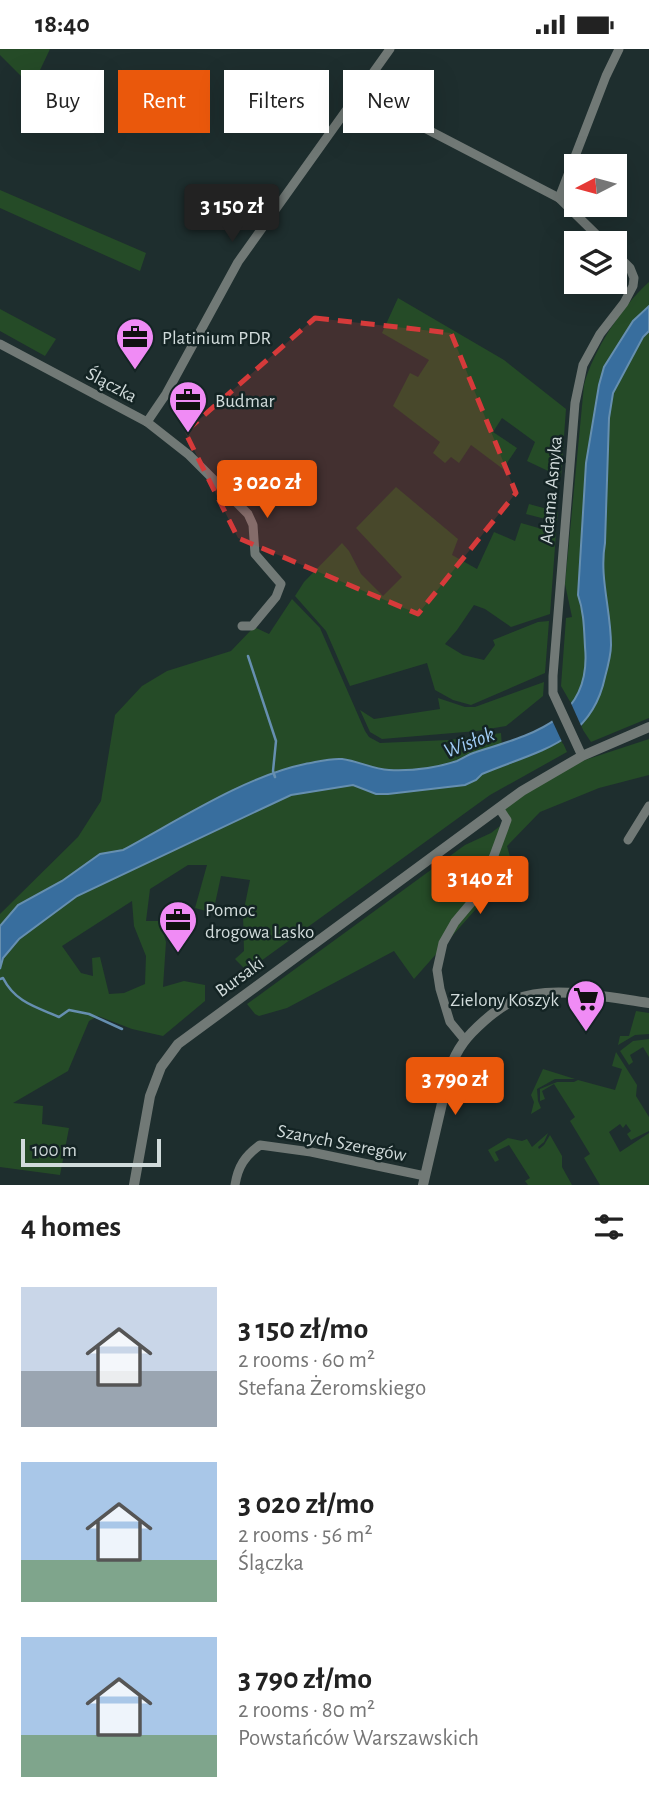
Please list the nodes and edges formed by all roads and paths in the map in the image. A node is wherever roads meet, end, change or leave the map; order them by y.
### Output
1 (390, 49) edge
2 (619, 49) edge
3 (374, 70) edge
4 (343, 112) edge
5 (433, 133) edge
6 (559, 198) junction
7 (593, 231) edge
8 (627, 265) edge
9 (0, 344) edge
10 (147, 422) junction
11 (242, 626) dead end
12 (649, 727) edge
13 (580, 752) junction
14 (649, 806) edge
15 (499, 808) junction
16 (628, 840) dead end
17 (649, 1003) edge
18 (464, 1039) junction
19 (424, 1180) edge
20 (134, 1185) edge
21 (236, 1185) edge

1 - 3 street
2 - 6 street
4 - 10 street
5 - 6 street
6 - 7 street
8 - 13 street, Adama Asnyka
9 - 10 street, Ślączka
10 - 11 street, Ślączka
12 - 13 street, Bursaki
13 - 15 street, Bursaki
14 - 16 street
15 - 18 street
15 - 20 street, Bursaki
17 - 18 street
18 - 19 street
19 - 21 street, Szarych Szeregów

